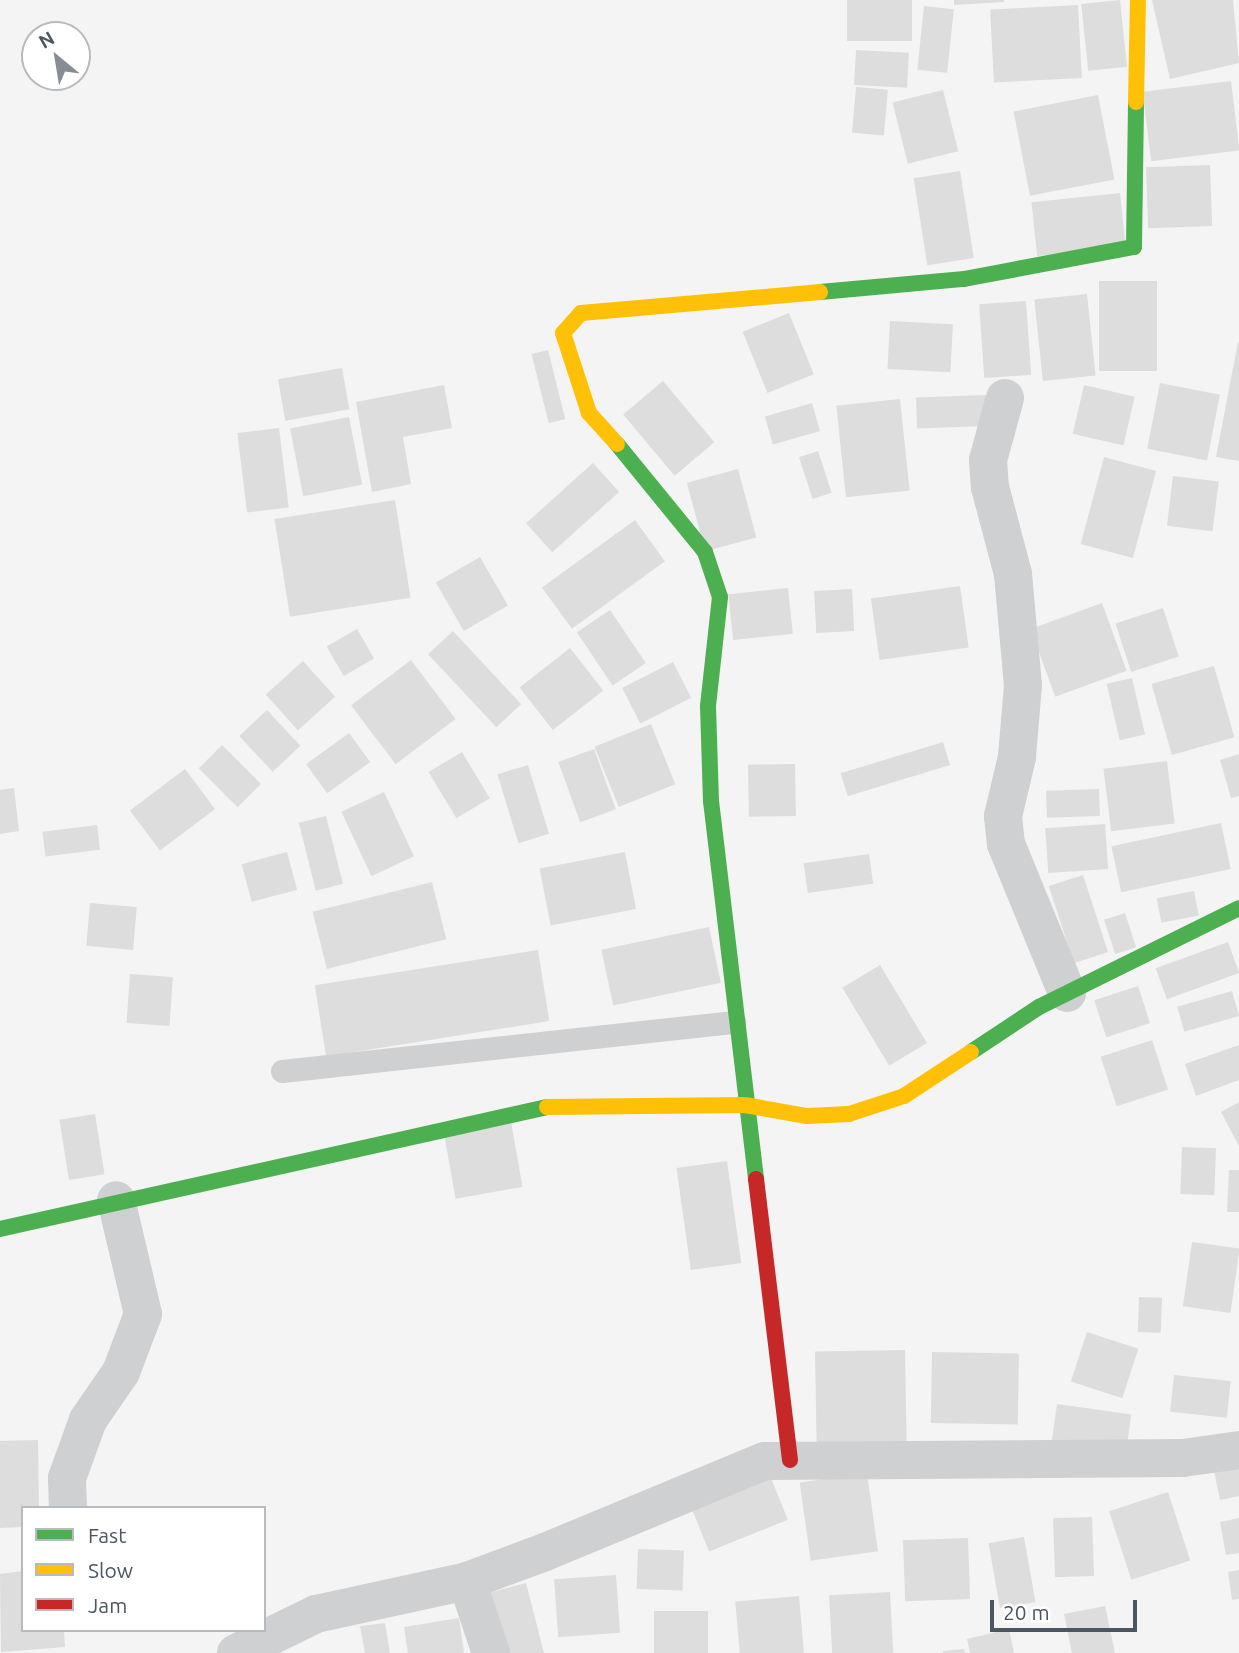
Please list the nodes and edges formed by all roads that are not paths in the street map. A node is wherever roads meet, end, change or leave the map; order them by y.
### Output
1 (1138, 1) edge
2 (1005, 398) dead end
3 (1239, 908) edge
4 (1067, 993) junction
5 (734, 1022) junction
6 (282, 1071) dead end
7 (745, 1105) junction
8 (116, 1200) junction
9 (0, 1229) edge
10 (1239, 1450) edge
11 (790, 1460) junction
12 (68, 1506) edge
13 (467, 1581) junction
14 (236, 1653) edge
15 (491, 1653) edge

1 - 5 street
2 - 4 street
3 - 4 street
4 - 7 street
5 - 6 lane
5 - 7 street
7 - 8 street
7 - 11 street
8 - 9 street
8 - 12 street
10 - 11 street
11 - 13 street
13 - 14 street
13 - 15 street

